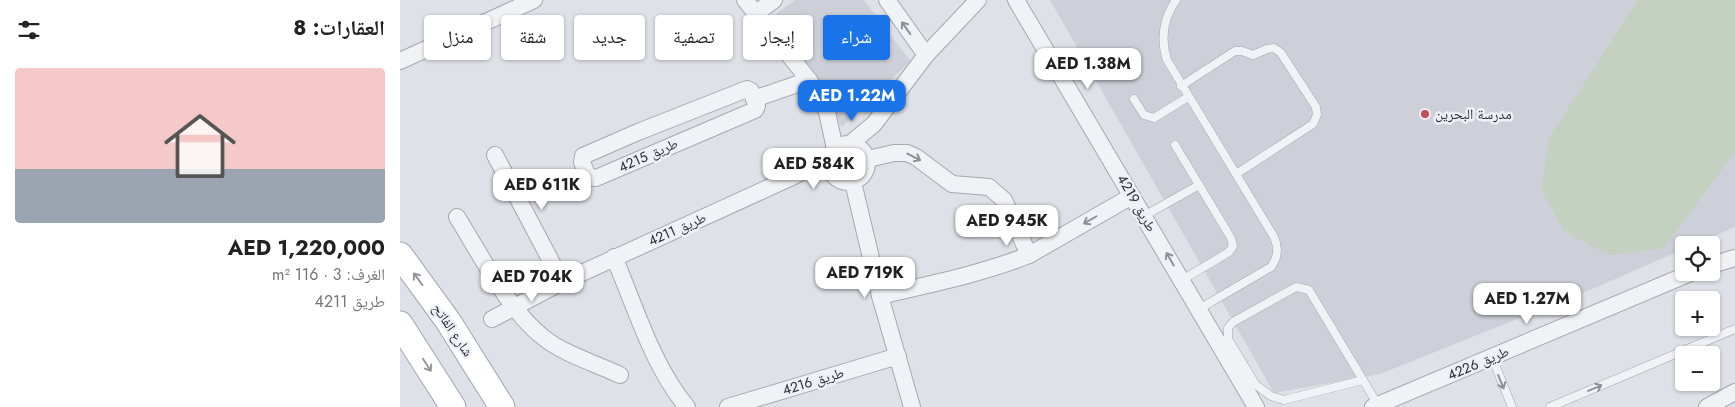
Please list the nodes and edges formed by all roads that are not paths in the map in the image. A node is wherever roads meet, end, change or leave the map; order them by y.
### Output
1 (534, 0) edge
2 (745, 0) edge
3 (774, 0) edge
4 (887, 0) edge
5 (978, 0) edge
6 (1016, 0) edge
7 (1176, 0) edge
8 (755, 14) junction
9 (926, 55) junction
10 (400, 61) edge
11 (809, 80) junction
12 (1181, 86) junction
13 (1188, 98) junction
14 (754, 99) junction
15 (1134, 99) dead end
16 (874, 124) junction
17 (1176, 145) dead end
18 (839, 150) junction
19 (495, 155) dead end
20 (867, 157) junction
21 (1236, 174) junction
22 (792, 177) junction
23 (834, 177) junction
24 (853, 182) junction
25 (1199, 184) junction
26 (1132, 196) junction
27 (457, 216) dead end
28 (1144, 216) junction
29 (1029, 255) junction
30 (400, 256) edge
31 (614, 258) junction
32 (1735, 258) edge
33 (1720, 262) edge
34 (1182, 280) junction
35 (1675, 280) edge
36 (562, 282) junction
37 (880, 296) junction
38 (515, 307) junction
39 (1199, 309) junction
40 (492, 319) dead end
41 (400, 324) edge
42 (1735, 329) edge
43 (898, 356) junction
44 (1492, 357) junction
45 (620, 375) dead end
46 (1363, 380) junction
47 (1735, 392) edge
48 (1375, 406) edge
49 (453, 407) edge
50 (502, 407) edge
51 (687, 407) edge
52 (728, 407) edge
53 (912, 407) edge
54 (1256, 407) edge
55 (1512, 407) edge
56 (1550, 407) edge
57 (1707, 407) edge

1 - 10 street
2 - 8 street
3 - 8 street
9 -> 4 street
5 - 9 street, طريق 4211
6 - 26 street, طريق 4219
7 - 12 lane
8 - 11 street
9 - 16 street, طريق 4211
11 - 14 street
11 - 18 street
12 - 13 lane
12 - 21 lane
13 - 15 lane
13 - 21 lane
14 - 14 street, طريق 4215
16 - 18 street, طريق 4211
16 - 20 street, طريق 4211
17 - 25 lane
18 - 20 street
18 - 22 street, طريق 4211
18 - 23 street
19 - 36 street
20 - 24 street
20 -> 29 street
21 - 39 lane
22 - 23 street, طريق 4211
22 - 31 street, طريق 4211
23 - 24 street
24 - 37 street
25 - 28 lane
25 - 34 lane
26 - 28 street, طريق 4219
26 -> 29 street
27 - 38 street
34 -> 28 street, طريق 4219
29 - 37 street
50 -> 30 main road, شارع الفاتح
31 - 36 street, طريق 4211
31 - 51 street
32 - 33 street
34 - 39 street, طريق 4219
35 - 44 street, طريق 4226
36 - 38 street, طريق 4211
37 - 43 street
38 - 40 street, طريق 4211
38 - 45 street
39 - 54 street, طريق 4219
41 -> 49 main road
56 -> 42 lane
43 - 52 street, طريق 4216
43 - 53 street
44 - 48 street, طريق 4226
44 -> 55 lane
46 - 46 lane
46 - 48 lane
47 - 57 street

